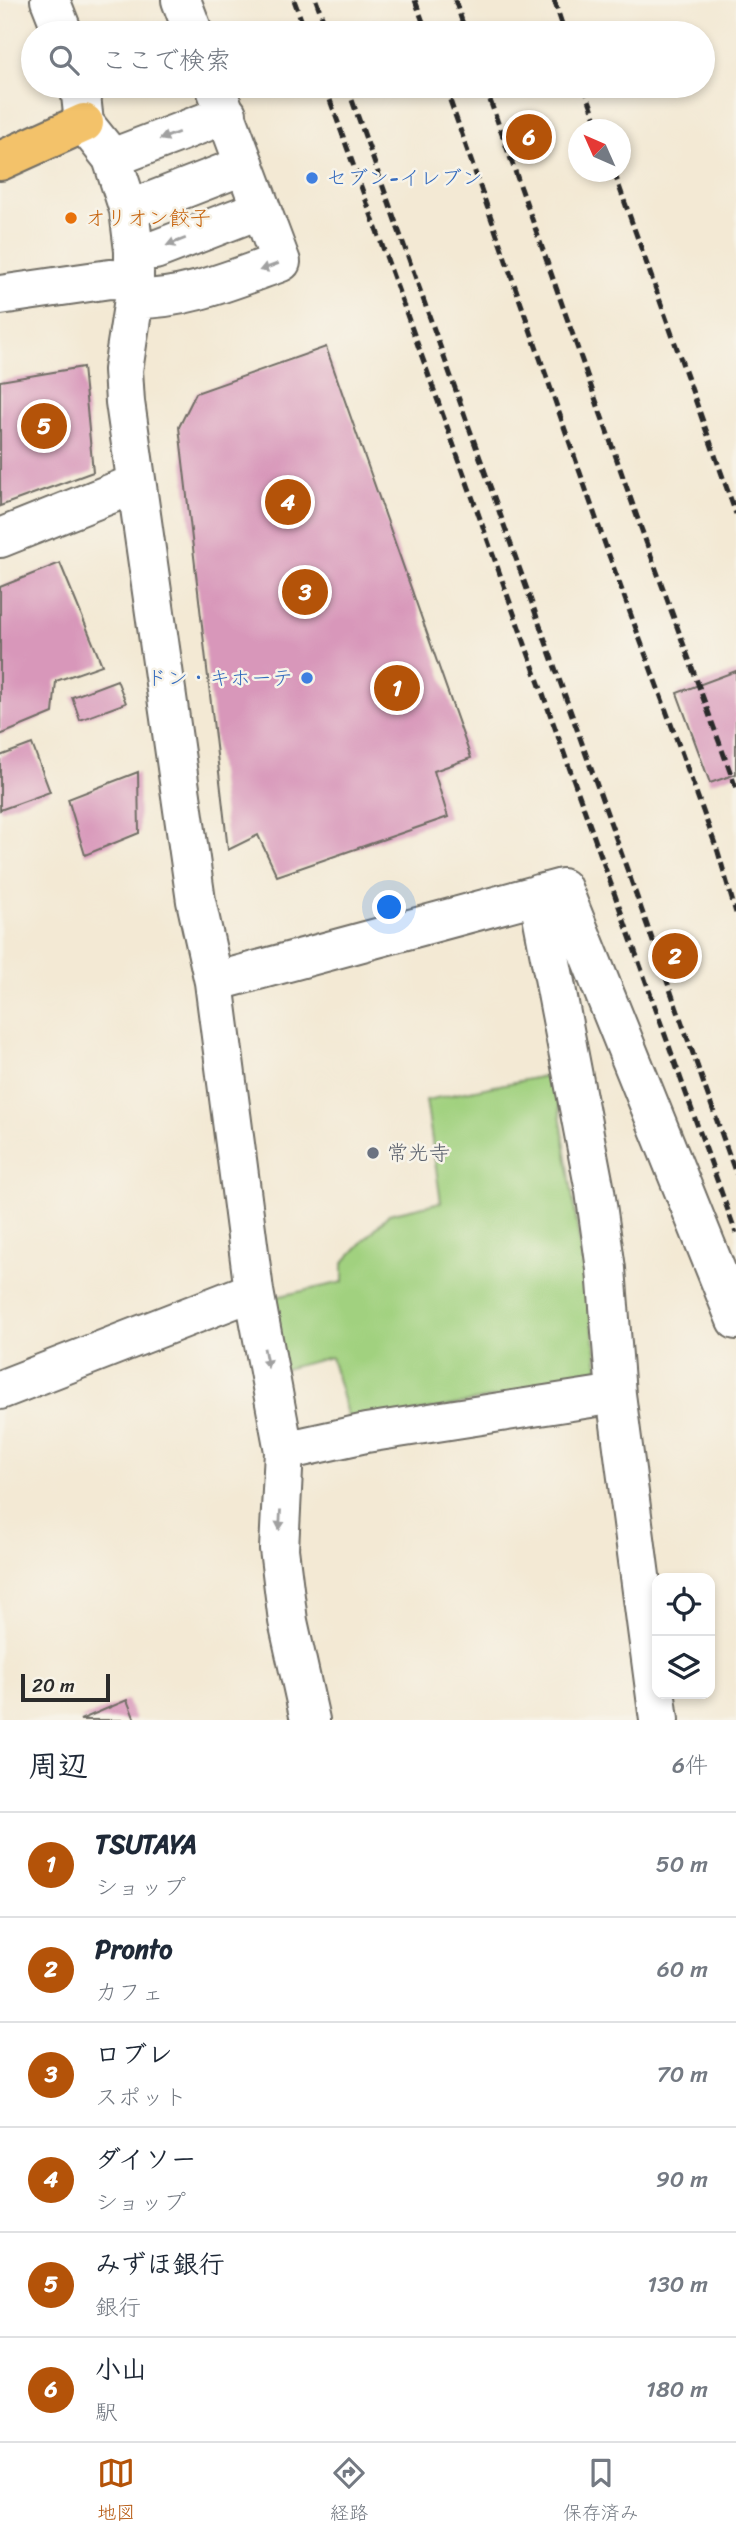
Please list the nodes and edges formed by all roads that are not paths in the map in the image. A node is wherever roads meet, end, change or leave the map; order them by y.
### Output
1 (50, 0) edge
2 (58, 21) edge
3 (82, 98) edge
4 (221, 100) edge
5 (112, 158) junction
6 (0, 161) edge
7 (245, 165) junction
8 (261, 209) junction
9 (129, 210) junction
10 (134, 277) junction
11 (0, 295) edge
12 (135, 484) junction
13 (0, 538) edge
14 (538, 894) junction
15 (214, 982) junction
16 (254, 1292) junction
17 (736, 1320) edge
18 (0, 1390) edge
19 (617, 1394) junction
20 (284, 1451) junction
21 (310, 1720) edge
22 (659, 1720) edge

1 - 2 street
3 - 5 street
3 - 6 main road
4 -> 5 street
4 - 7 street
5 - 9 street
7 - 8 street
7 - 9 street
8 -> 10 street
8 -> 10 street
9 - 10 street
10 - 11 street
10 - 12 street
12 - 13 street
12 - 15 street
14 - 15 street
14 - 17 street
14 - 19 street
15 - 16 street
16 - 18 street
16 -> 20 street
19 - 20 street
19 - 22 street
20 -> 21 street

